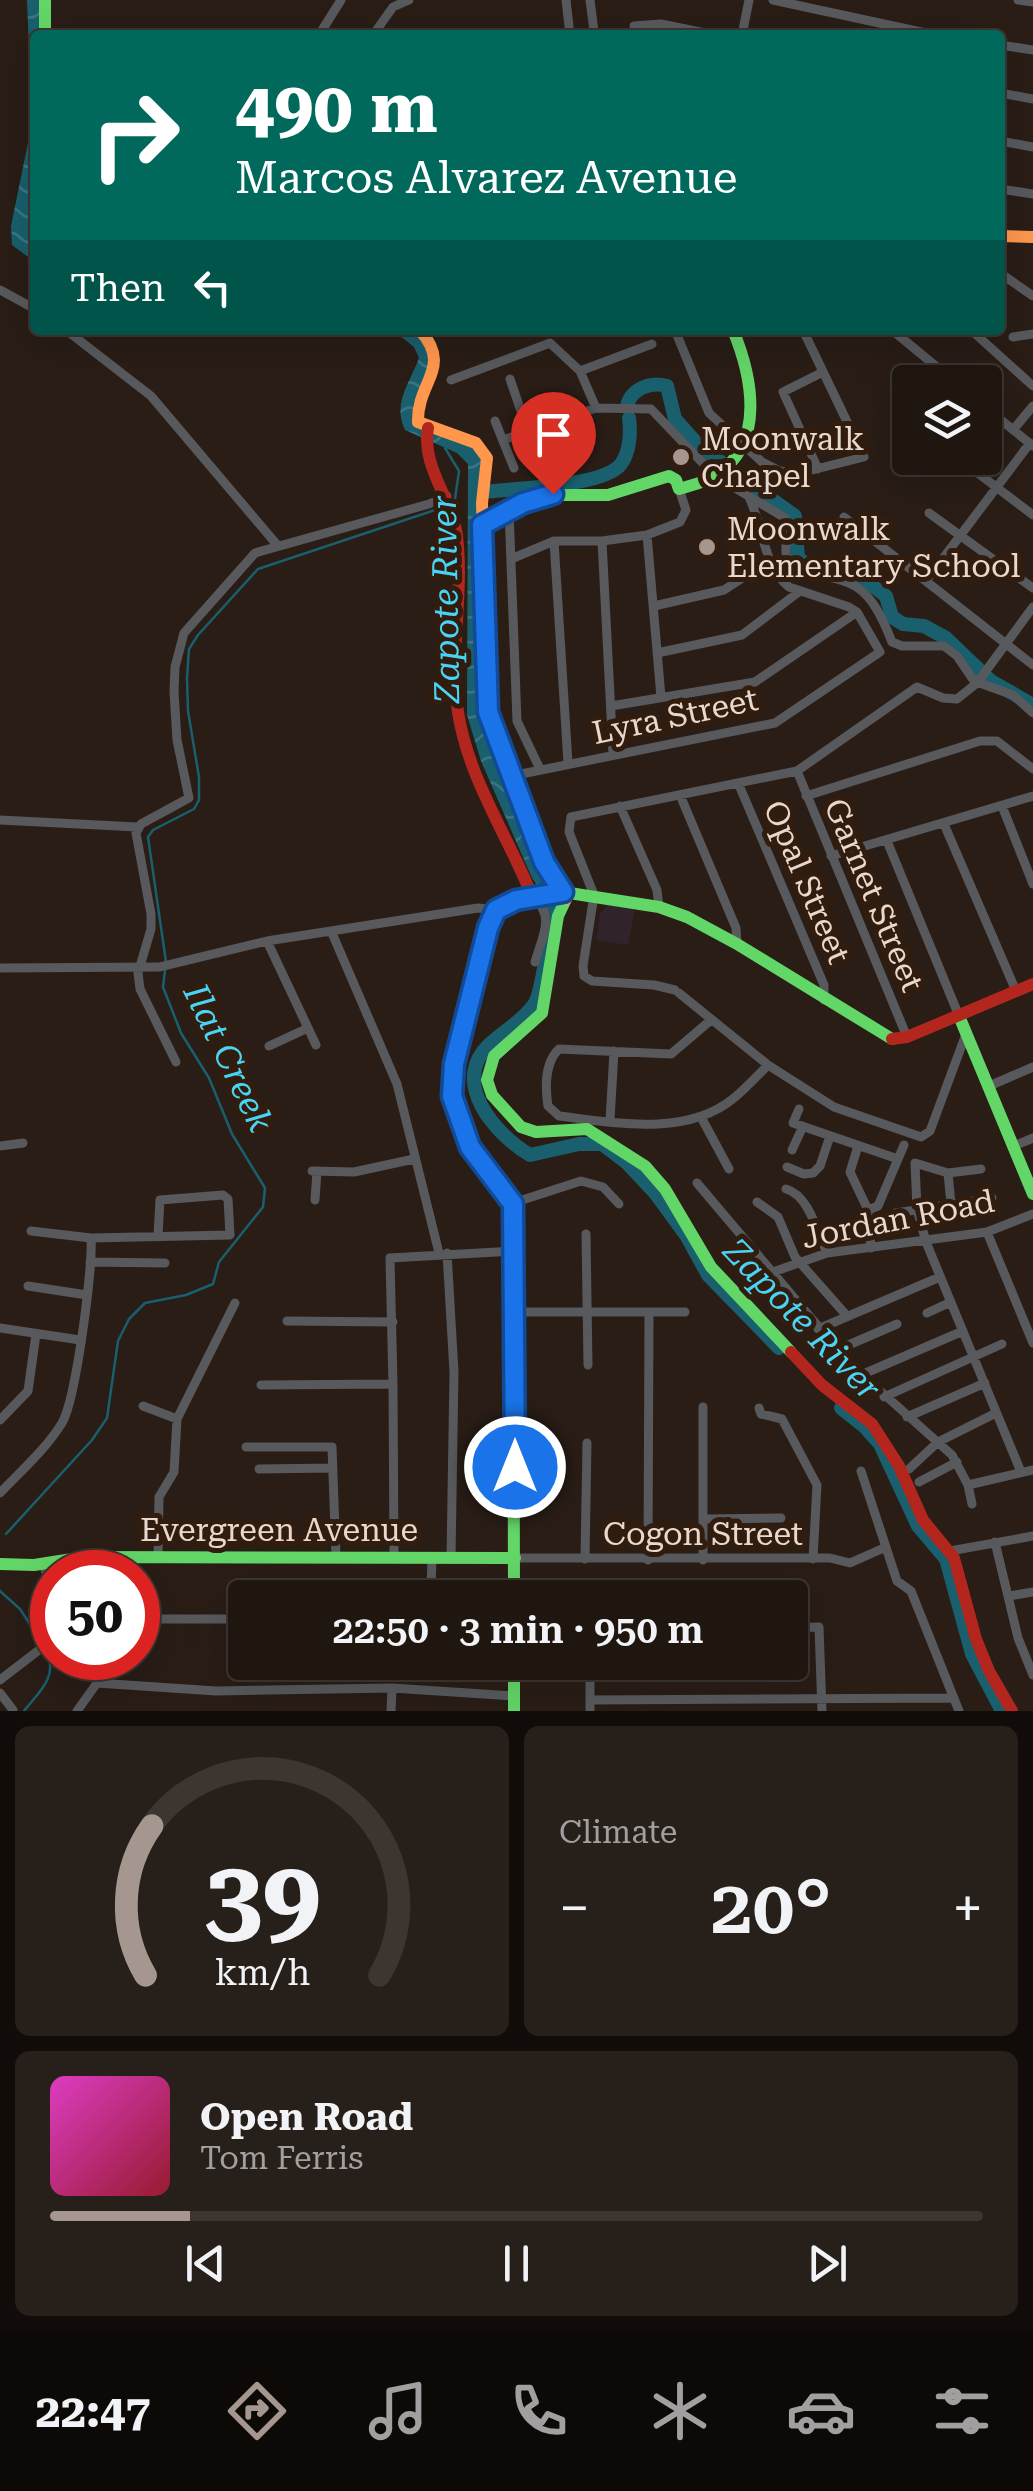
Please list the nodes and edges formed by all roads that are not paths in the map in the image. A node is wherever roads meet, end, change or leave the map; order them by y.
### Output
1 (45, 0) edge
2 (341, 0) edge
3 (409, 0) edge
4 (566, 0) edge
5 (590, 0) edge
6 (749, 0) edge
7 (772, 0) edge
8 (1018, 0) edge
9 (1033, 2) edge
10 (634, 26) dead end
11 (44, 30) edge
12 (323, 30) edge
13 (376, 30) edge
14 (569, 30) edge
15 (594, 30) edge
16 (690, 30) edge
17 (743, 30) edge
18 (913, 30) edge
19 (1005, 46) edge
20 (1033, 50) edge
21 (1005, 94) edge
22 (1033, 99) edge
23 (1005, 143) edge
24 (1033, 147) edge
25 (1005, 190) edge
26 (1033, 194) edge
27 (1005, 238) edge
28 (1033, 238) edge
29 (1005, 277) edge
30 (0, 290) edge
31 (1033, 296) edge
32 (30, 306) edge
33 (1033, 334) edge
34 (72, 335) edge
35 (425, 335) edge
36 (677, 335) edge
37 (735, 335) edge
38 (805, 335) edge
39 (898, 335) edge
40 (977, 335) edge
41 (1013, 337) dead end
42 (652, 344) dead end
43 (934, 365) edge
44 (580, 371) junction
45 (823, 372) junction
46 (510, 379) dead end
47 (451, 380) dead end
48 (1033, 386) edge
49 (1033, 406) edge
50 (596, 408) junction
51 (495, 421) dead end
52 (1002, 421) edge
53 (1013, 430) junction
54 (528, 431) junction
55 (426, 433) junction
56 (502, 440) junction
57 (1032, 444) edge
58 (742, 445) junction
59 (514, 468) dead end
60 (818, 468) junction
61 (542, 470) dead end
62 (718, 474) junction
63 (981, 475) edge
64 (997, 487) junction
65 (680, 489) junction
66 (749, 497) junction
67 (449, 502) junction
68 (509, 510) junction
69 (929, 513) dead end
70 (1033, 515) edge
71 (844, 517) dead end
72 (482, 525) junction
73 (648, 535) junction
74 (960, 536) junction
75 (554, 541) junction
76 (602, 542) junction
77 (278, 546) junction
78 (511, 559) junction
79 (770, 560) junction
80 (926, 581) junction
81 (1033, 588) edge
82 (800, 590) junction
83 (654, 606) junction
84 (1033, 607) edge
85 (857, 612) junction
86 (1006, 644) junction
87 (657, 653) junction
88 (1033, 665) edge
89 (977, 682) junction
90 (661, 697) junction
91 (611, 706) junction
92 (1033, 712) edge
93 (613, 754) junction
94 (568, 763) junction
95 (1033, 768) edge
96 (540, 769) junction
97 (797, 771) junction
98 (521, 774) dead end
99 (739, 785) junction
100 (680, 795) junction
101 (806, 796) junction
102 (1033, 796) edge
103 (620, 806) junction
104 (1002, 806) junction
105 (0, 820) edge
106 (944, 824) junction
107 (137, 827) junction
108 (887, 840) junction
109 (831, 856) junction
110 (1033, 884) edge
111 (549, 894) junction
112 (594, 895) junction
113 (659, 907) junction
114 (496, 910) junction
115 (332, 933) junction
116 (267, 941) junction
117 (737, 944) junction
118 (535, 962) dead end
119 (139, 966) junction
120 (0, 968) edge
121 (1033, 984) edge
122 (1016, 991) junction
123 (824, 1000) junction
124 (959, 1016) junction
125 (711, 1020) junction
126 (308, 1028) junction
127 (966, 1034) junction
128 (907, 1037) junction
129 (316, 1045) dead end
130 (268, 1046) dead end
131 (614, 1051) junction
132 (176, 1062) dead end
133 (768, 1065) junction
134 (1033, 1067) edge
135 (988, 1086) junction
136 (798, 1109) dead end
137 (702, 1117) junction
138 (610, 1120) junction
139 (803, 1126) junction
140 (830, 1136) junction
141 (1033, 1138) edge
142 (23, 1143) dead end
143 (0, 1146) edge
144 (858, 1146) junction
145 (904, 1146) dead end
146 (1014, 1146) junction
147 (792, 1150) dead end
148 (414, 1159) junction
149 (898, 1159) junction
150 (787, 1167) dead end
151 (729, 1169) dead end
152 (982, 1169) dead end
153 (948, 1173) junction
154 (697, 1182) dead end
155 (786, 1188) dead end
156 (1033, 1194) edge
157 (992, 1198) dead end
158 (315, 1200) dead end
159 (757, 1202) dead end
160 (513, 1204) junction
161 (619, 1204) dead end
162 (951, 1204) junction
163 (917, 1209) junction
164 (868, 1210) junction
165 (896, 1213) dead end
166 (1033, 1214) edge
167 (32, 1231) dead end
168 (987, 1232) junction
169 (586, 1234) dead end
170 (158, 1236) junction
171 (91, 1238) junction
172 (926, 1242) junction
173 (872, 1248) junction
174 (515, 1251) junction
175 (443, 1253) junction
176 (827, 1254) junction
177 (90, 1262) junction
178 (802, 1262) junction
179 (165, 1263) dead end
180 (774, 1272) junction
181 (940, 1277) junction
182 (28, 1286) dead end
183 (87, 1295) junction
184 (951, 1302) junction
185 (235, 1303) dead end
186 (515, 1312) junction
187 (586, 1312) junction
188 (649, 1312) junction
189 (686, 1312) dead end
190 (926, 1313) dead end
191 (848, 1316) junction
192 (288, 1321) dead end
193 (393, 1322) junction
194 (897, 1324) dead end
195 (0, 1328) edge
196 (818, 1330) junction
197 (964, 1331) junction
198 (36, 1334) junction
199 (80, 1340) junction
200 (1033, 1343) edge
201 (1002, 1344) dead end
202 (837, 1350) junction
203 (974, 1358) junction
204 (588, 1364) dead end
205 (860, 1375) junction
206 (985, 1383) junction
207 (393, 1384) junction
208 (262, 1385) dead end
209 (884, 1397) junction
210 (143, 1406) dead end
211 (703, 1407) dead end
212 (759, 1408) dead end
213 (996, 1412) junction
214 (907, 1417) junction
215 (177, 1419) junction
216 (0, 1420) edge
217 (938, 1442) junction
218 (587, 1443) dead end
219 (246, 1447) dead end
220 (956, 1462) junction
221 (333, 1468) junction
222 (260, 1469) dead end
223 (910, 1470) dead end
224 (1033, 1470) edge
225 (860, 1471) dead end
226 (1021, 1472) junction
227 (918, 1482) dead end
228 (968, 1485) junction
229 (0, 1493) edge
230 (972, 1504) dead end
231 (781, 1518) dead end
232 (703, 1519) junction
233 (1033, 1536) edge
234 (995, 1542) junction
235 (886, 1547) junction
236 (158, 1550) edge
237 (950, 1551) junction
238 (336, 1557) junction
239 (160, 1558) edge
240 (394, 1558) junction
241 (432, 1558) junction
242 (451, 1558) junction
243 (515, 1558) junction
244 (585, 1559) junction
245 (814, 1559) junction
246 (648, 1560) junction
247 (703, 1560) junction
248 (30, 1563) edge
249 (0, 1564) edge
250 (432, 1580) edge
251 (514, 1580) edge
252 (1033, 1592) edge
253 (1008, 1596) junction
254 (228, 1618) edge
255 (160, 1619) edge
256 (808, 1627) edge
257 (30, 1657) edge
258 (1033, 1675) edge
259 (0, 1680) edge
260 (514, 1680) edge
261 (590, 1680) edge
262 (97, 1682) joint
263 (392, 1688) junction
264 (0, 1692) edge
265 (514, 1696) junction
266 (822, 1698) junction
267 (954, 1698) junction
268 (590, 1706) edge
269 (13, 1710) edge
270 (78, 1711) edge
271 (391, 1711) edge
272 (514, 1711) edge
273 (822, 1711) edge
274 (958, 1711) edge
275 (1012, 1711) edge

1 - 11 main road
2 - 12 street
3 - 13 street
4 - 14 street
5 - 15 street
6 - 17 street
7 - 18 street
8 - 9 street
10 - 16 street
19 - 20 street
21 - 22 street
23 - 24 street
25 - 26 street
27 - 28 main road
29 - 31 street
30 - 32 street
33 - 41 street
34 - 77 street
35 - 55 main road
36 - 58 street
37 - 58 main road
38 - 45 street
39 - 43 street
40 - 48 street
42 - 44 street
44 - 47 street
44 - 50 street
45 - 60 street
45 - 60 street
46 - 54 street
49 - 53 street
50 - 54 street
50 - 62 street
51 - 56 street
52 - 53 street
53 - 57 street
54 - 56 street
54 - 61 street
55 - 67 main road
55 - 72 main road
56 - 59 street
57 - 64 street
58 - 60 street
58 - 62 main road
62 - 65 main road
62 - 66 street
63 - 64 street
64 - 70 street
64 - 74 street
65 - 68 main road
65 - 73 street
66 - 79 street
66 - 89 street
67 - 77 street
67 - 111 main road
68 - 72 main road
68 - 78 street
69 - 74 street
71 - 80 street
72 - 111 main road
73 - 76 street
73 - 83 street
74 - 80 street
74 - 81 street
75 - 76 street
75 - 78 street
75 - 94 street
76 - 91 street
77 - 107 street
78 - 96 street
79 - 82 street
79 - 83 street
80 - 86 street
82 - 85 street
82 - 87 street
83 - 87 street
84 - 86 street
85 - 90 street
85 - 93 street, Lyra Street
86 - 88 street
86 - 89 street
87 - 90 street
89 - 92 street
89 - 97 street
90 - 91 street
91 - 93 street
93 - 94 street, Lyra Street
94 - 96 street, Lyra Street
95 - 101 street
96 - 98 street, Lyra Street
97 - 99 street
97 - 101 street, Garnet Street
99 - 100 street
99 - 123 street, Opal Street
100 - 103 street
100 - 117 street
101 - 109 street, Garnet Street
102 - 104 street
103 - 112 street
103 - 113 street
104 - 106 street
104 - 110 street
105 - 107 street
106 - 108 street
106 - 122 street
107 - 119 street
108 - 109 street
108 - 124 street
109 - 128 street, Garnet Street
111 - 112 main road
111 - 114 main road
111 - 118 street
111 - 237 main road
112 - 113 main road
112 - 125 street
113 - 117 main road
114 - 115 street
114 - 160 main road
115 - 116 street
115 - 148 street
116 - 119 street
116 - 126 street
117 - 123 main road
119 - 120 street
119 - 132 street
121 - 122 main road
122 - 124 main road
123 - 128 main road
124 - 127 main road
124 - 128 main road
125 - 131 street
125 - 133 street
126 - 129 street
126 - 130 street
127 - 133 street
127 - 135 main road
131 - 138 street
131 - 138 street
133 - 137 street
134 - 135 street
135 - 146 main road
136 - 139 street
137 - 138 street
137 - 151 street
139 - 140 street
139 - 147 street
140 - 144 street
140 - 150 street
141 - 146 street
142 - 143 street
144 - 149 street
144 - 164 street
145 - 149 street
146 - 156 main road
148 - 158 street
148 - 175 street
149 - 164 street
152 - 153 street
153 - 162 street
153 - 163 street
154 - 180 street
155 - 176 street
157 - 162 street
159 - 178 street
160 - 161 street
160 - 174 main road
162 - 163 street
163 - 165 street
163 - 172 street
164 - 173 street
166 - 168 street, Jordan Road
167 - 171 street
168 - 172 street, Jordan Road
168 - 200 street
169 - 187 street
170 - 170 street
170 - 171 street
171 - 177 street
172 - 173 street, Jordan Road
172 - 181 street
173 - 176 street, Jordan Road
174 - 175 street
174 - 186 main road
175 - 193 street
175 - 242 street
176 - 178 street, Jordan Road
177 - 179 street
177 - 183 street
178 - 180 street, Jordan Road
178 - 191 street
180 - 196 street
181 - 184 street
181 - 191 street
182 - 183 street
183 - 199 street
184 - 190 street
184 - 197 street
185 - 215 street
186 - 187 street
186 - 243 main road
187 - 188 street
187 - 204 street
188 - 189 street
188 - 246 street
191 - 196 street
192 - 193 street
193 - 207 street
194 - 202 street
195 - 198 street
196 - 202 street
197 - 203 street
197 - 205 street
198 - 199 street
198 - 216 street
199 - 229 street
201 - 203 street
202 - 205 street
203 - 206 street
203 - 209 street
205 - 209 street
206 - 213 street
206 - 214 street
207 - 208 street
207 - 240 street
209 - 214 street
210 - 215 street
211 - 232 street
212 - 245 street
213 - 217 street
213 - 226 street
214 - 217 street
215 - 236 street
217 - 220 street
217 - 223 street
218 - 244 street
219 - 221 street
220 - 227 street
220 - 228 street
221 - 222 street
221 - 238 street
224 - 226 street
225 - 235 street
226 - 228 street
228 - 230 street
231 - 232 street
232 - 247 street
233 - 234 street
234 - 237 street
234 - 253 street
235 - 245 street, Cogon Street
235 - 267 street
237 - 275 main road
238 - 239 main road, Evergreen Avenue
238 - 240 main road, Evergreen Avenue
240 - 241 main road, Evergreen Avenue
241 - 242 main road, Evergreen Avenue
241 - 250 street
242 - 243 main road, Evergreen Avenue
243 - 244 street, Cogon Street
243 - 251 main road
244 - 246 street, Cogon Street
245 - 247 street, Cogon Street
246 - 247 street, Cogon Street
248 - 249 main road, Evergreen Avenue
252 - 253 street
253 - 258 street
254 - 255 street
256 - 266 street
257 - 259 street
260 - 265 main road
261 - 268 street
262 - 263 street
262 - 270 street
263 - 265 street
263 - 271 street
264 - 269 street
265 - 272 main road
266 - 267 street
266 - 268 street
266 - 273 street
267 - 274 street

